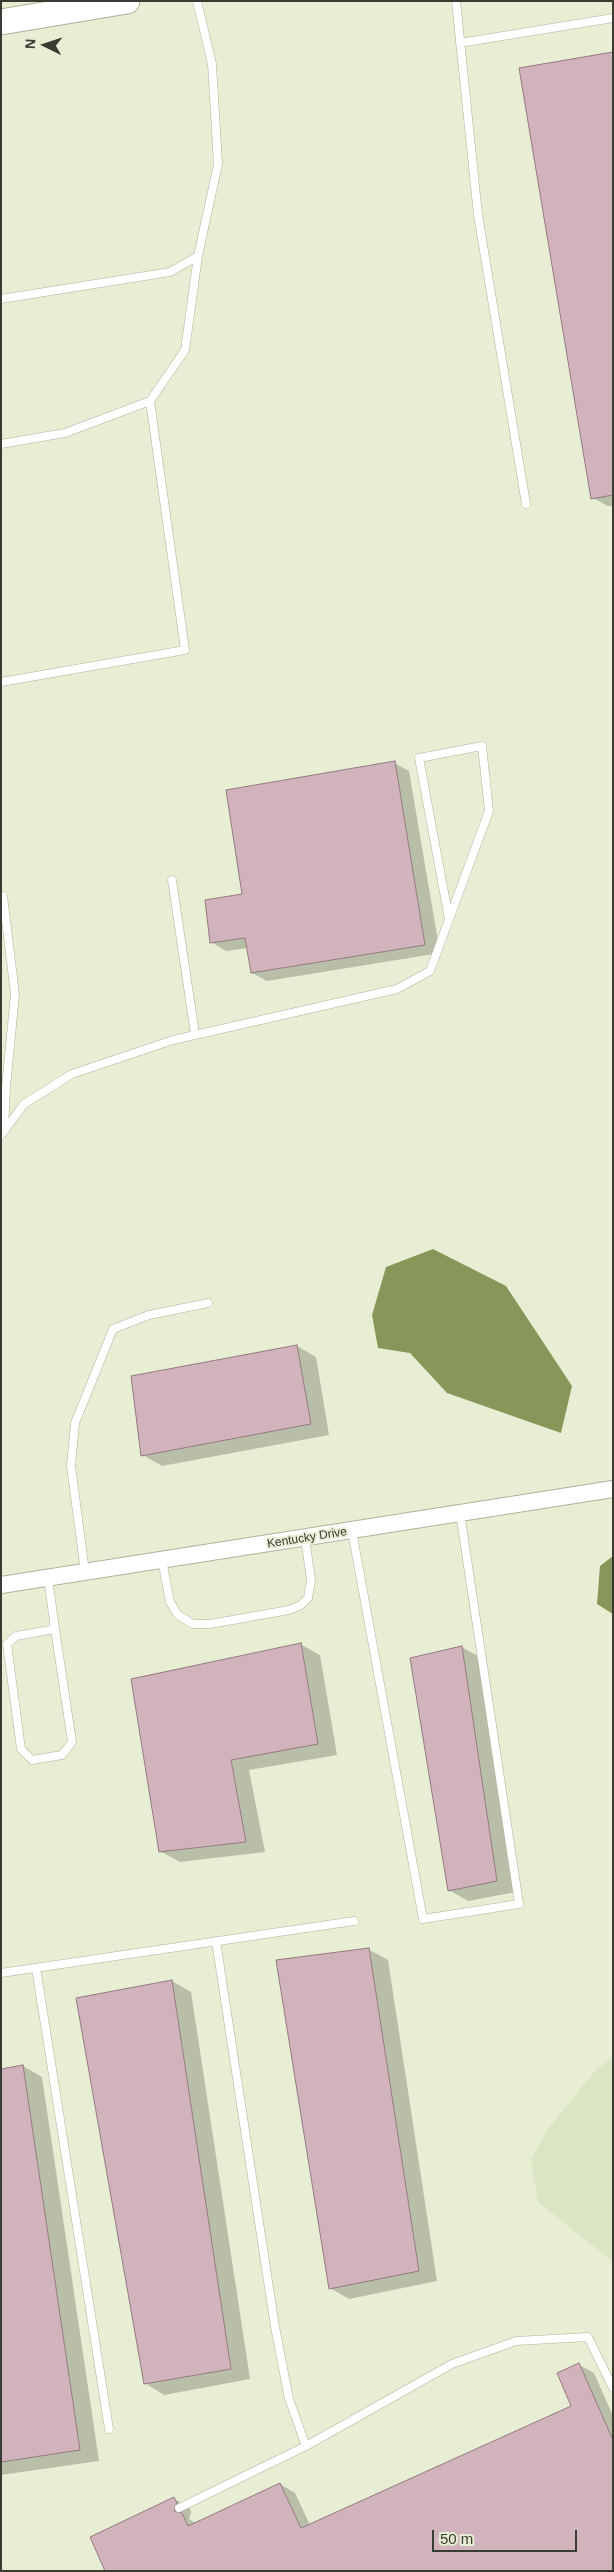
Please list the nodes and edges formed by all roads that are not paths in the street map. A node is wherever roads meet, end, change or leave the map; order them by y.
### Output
1 (127, 1) edge
2 (197, 1) edge
3 (456, 1) edge
4 (613, 18) edge
5 (1, 22) edge
6 (460, 43) junction
7 (198, 256) junction
8 (1, 299) edge
9 (150, 401) junction
10 (1, 444) edge
11 (526, 504) dead end
12 (1, 682) edge
13 (172, 880) dead end
14 (3, 896) dead end
15 (449, 919) junction
16 (196, 1034) junction
17 (3, 1133) edge
18 (208, 1303) dead end
19 (613, 1489) edge
20 (460, 1514) junction
21 (352, 1531) junction
22 (305, 1538) junction
23 (162, 1560) junction
24 (85, 1572) junction
25 (48, 1578) junction
26 (1, 1585) edge
27 (55, 1629) junction
28 (354, 1921) dead end
29 (216, 1942) junction
30 (36, 1968) junction
31 (1, 1973) edge
32 (613, 2388) edge
33 (109, 2429) dead end
34 (306, 2446) junction
35 (179, 2508) dead end

1 - 5 main road
2 - 7 lane
3 - 6 lane
4 - 6 lane
6 - 11 lane
7 - 8 lane
7 - 9 lane
9 - 10 lane
9 - 12 lane
13 - 16 lane
14 - 17 lane
15 - 15 lane
15 - 16 lane
16 - 17 lane
18 - 24 lane
19 - 20 street, Kentucky Drive
20 - 21 street, Kentucky Drive
20 - 21 lane
21 - 22 street, Kentucky Drive
22 - 23 street, Kentucky Drive
22 - 23 lane
23 - 24 street, Kentucky Drive
24 - 25 street, Kentucky Drive
25 - 26 street, Kentucky Drive
25 - 27 lane
27 - 27 lane
28 - 29 lane
29 - 30 lane
29 - 34 lane
30 - 31 lane
30 - 33 lane
32 - 34 lane
34 - 35 lane

